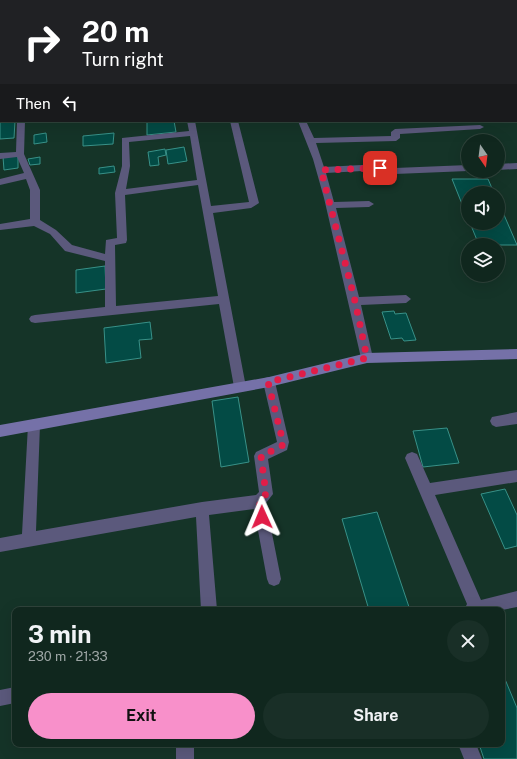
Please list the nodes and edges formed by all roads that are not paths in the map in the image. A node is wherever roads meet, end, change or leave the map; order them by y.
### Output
1 (21, 122) edge
2 (191, 122) edge
3 (234, 122) edge
4 (302, 122) edge
5 (480, 127) dead end
6 (193, 133) junction
7 (311, 141) junction
8 (20, 154) junction
9 (0, 156) edge
10 (505, 166) edge
11 (517, 166) edge
12 (461, 168) edge
13 (321, 170) junction
14 (29, 175) junction
15 (0, 182) edge
16 (202, 182) junction
17 (120, 193) junction
18 (369, 204) dead end
19 (330, 205) junction
20 (207, 210) junction
21 (35, 222) junction
22 (0, 227) edge
23 (110, 259) junction
24 (225, 299) junction
25 (406, 299) dead end
26 (355, 301) junction
27 (111, 312) junction
28 (35, 319) dead end
29 (517, 354) edge
30 (367, 358) junction
31 (268, 382) junction
32 (240, 387) junction
33 (517, 418) edge
34 (496, 421) dead end
35 (34, 425) junction
36 (0, 431) edge
37 (412, 458) dead end
38 (517, 476) edge
39 (427, 490) junction
40 (259, 501) junction
41 (202, 509) junction
42 (29, 540) junction
43 (0, 545) edge
44 (274, 579) dead end
45 (516, 603) edge
46 (209, 607) edge
47 (474, 607) edge
48 (489, 607) edge
49 (12, 696) edge
50 (0, 698) edge
51 (185, 747) edge
52 (468, 747) edge
53 (185, 759) edge
54 (473, 759) edge

1 - 8 street
2 - 6 street
3 - 20 street
4 - 7 street
5 - 7 street
6 - 16 street
6 - 17 street
7 - 13 street
8 - 9 street
8 - 14 street
10 - 11 street
12 - 13 street
13 - 19 street
14 - 15 street
14 - 21 street
16 - 17 street
16 - 20 street
17 - 23 street
18 - 19 street
19 - 26 street
20 - 24 street
21 - 22 street
21 - 23 street
23 - 27 street
24 - 27 street
24 - 32 street
25 - 26 street
26 - 30 street
27 - 28 street
29 - 30 main road
30 - 31 main road
31 - 32 main road
31 - 40 street
32 - 35 main road
33 - 34 street
35 - 36 main road
35 - 42 street
37 - 39 street
38 - 39 street
39 - 47 street
40 - 41 street
40 - 44 street
41 - 42 street
41 - 46 street
42 - 43 street
45 - 48 street
49 - 50 street
51 - 53 street
52 - 54 street

